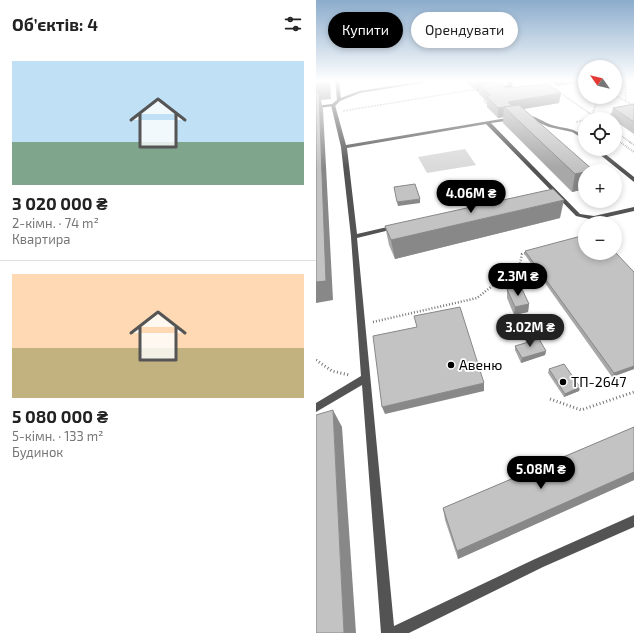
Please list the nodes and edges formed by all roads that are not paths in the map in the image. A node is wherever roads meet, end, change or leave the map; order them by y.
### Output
1 (337, 110) edge
2 (487, 122) junction
3 (578, 133) edge
4 (344, 146) junction
5 (605, 156) edge
6 (634, 180) edge
7 (554, 192) junction
8 (547, 193) edge
9 (634, 209) edge
10 (400, 226) edge
11 (354, 237) junction
12 (365, 378) junction
13 (316, 408) edge
14 (634, 521) edge
15 (388, 633) edge
16 (394, 633) edge

1 - 4 street
2 - 3 street
2 - 4 street
2 - 7 street
4 - 11 street
5 - 6 street
7 - 8 street
7 - 9 street
10 - 11 street
11 - 12 street
12 - 13 street
12 - 15 street
14 - 16 street

